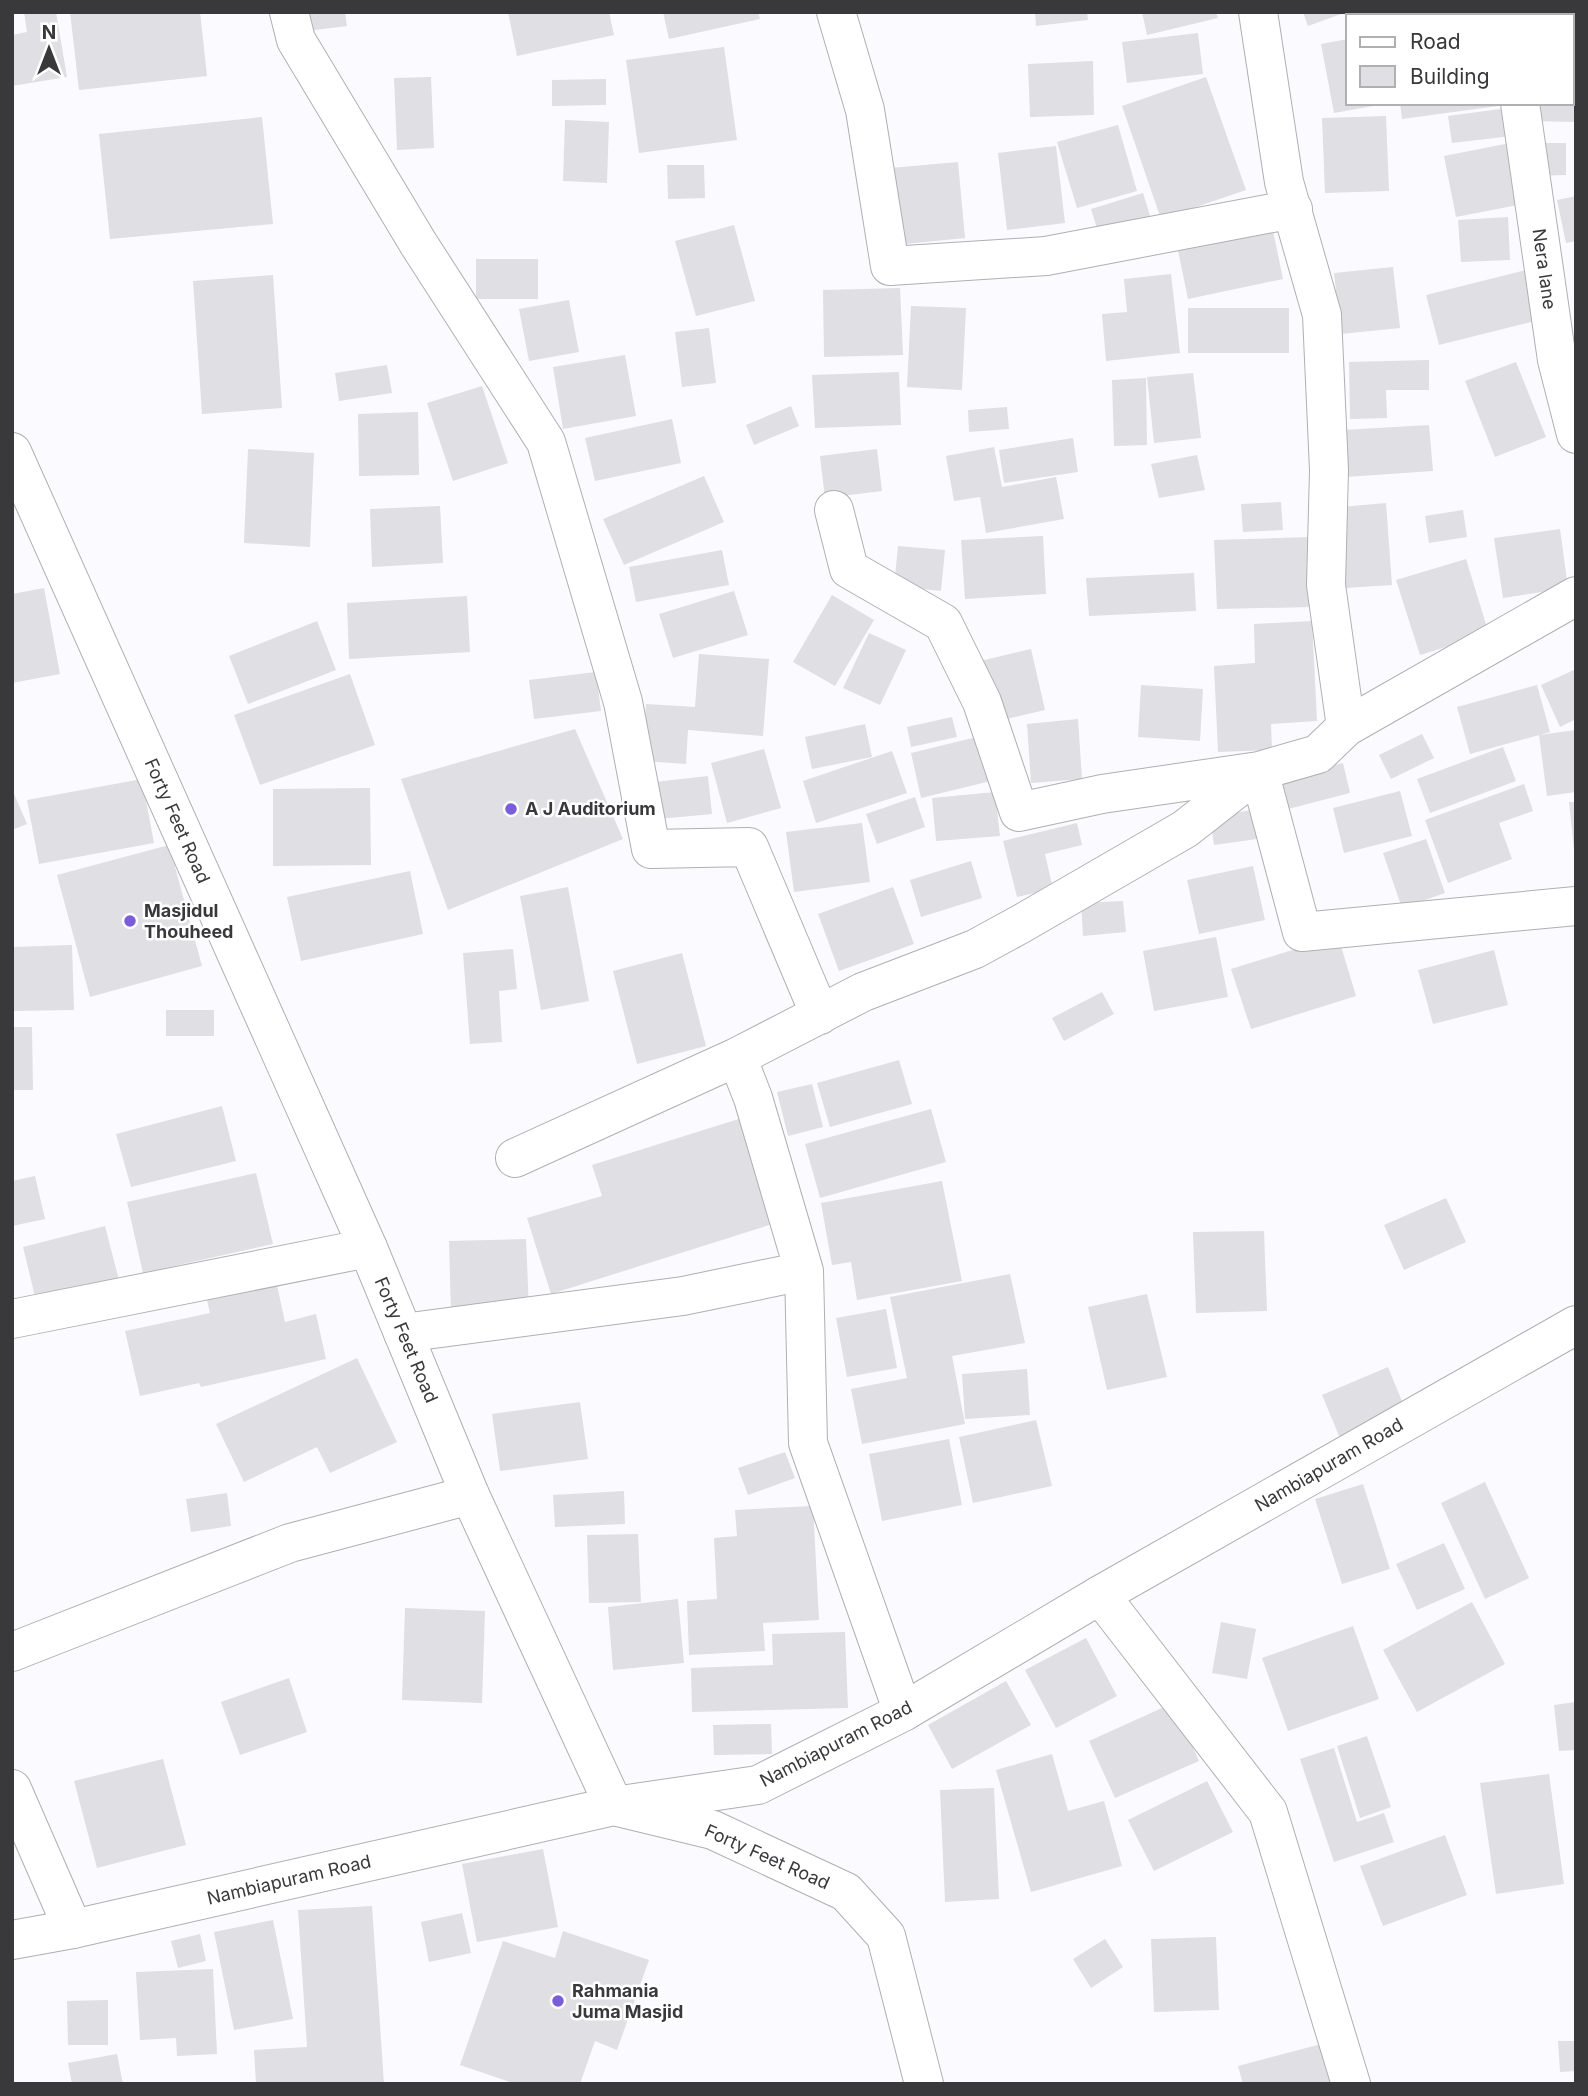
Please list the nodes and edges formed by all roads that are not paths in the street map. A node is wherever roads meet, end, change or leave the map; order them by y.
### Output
1 (289, 12) edge
2 (836, 12) edge
3 (1258, 12) edge
4 (1520, 105) edge
5 (1293, 209) junction
6 (1576, 434) edge
7 (12, 452) edge
8 (834, 510) dead end
9 (1576, 596) edge
10 (1346, 727) junction
11 (1259, 771) junction
12 (1576, 906) edge
13 (820, 1015) junction
14 (737, 1058) junction
15 (515, 1158) dead end
16 (368, 1248) junction
17 (804, 1271) junction
18 (12, 1319) edge
19 (1576, 1325) edge
20 (403, 1333) junction
21 (470, 1495) junction
22 (1100, 1595) junction
23 (12, 1652) edge
24 (902, 1712) junction
25 (12, 1789) edge
26 (614, 1806) junction
27 (73, 1929) junction
28 (12, 1940) edge
29 (924, 2084) edge
30 (1351, 2084) edge

1 - 13 street
2 - 5 street
3 - 5 street
4 - 6 street, Nera lane
5 - 10 street
7 - 16 street, Forty Feet Road
8 - 11 street
9 - 10 street
10 - 11 street
11 - 12 street
11 - 13 street
13 - 14 street
14 - 15 street
14 - 17 street
16 - 18 street
16 - 20 street, Forty Feet Road
17 - 20 street
17 - 24 street
19 - 22 street, Nambiapuram Road
20 - 21 street, Forty Feet Road
21 - 23 street
21 - 26 street, Forty Feet Road
22 - 24 street, Nambiapuram Road
22 - 30 street
24 - 26 street, Nambiapuram Road
25 - 27 street
26 - 27 street, Nambiapuram Road
26 - 29 street, Forty Feet Road
27 - 28 street, Nambiapuram Road

